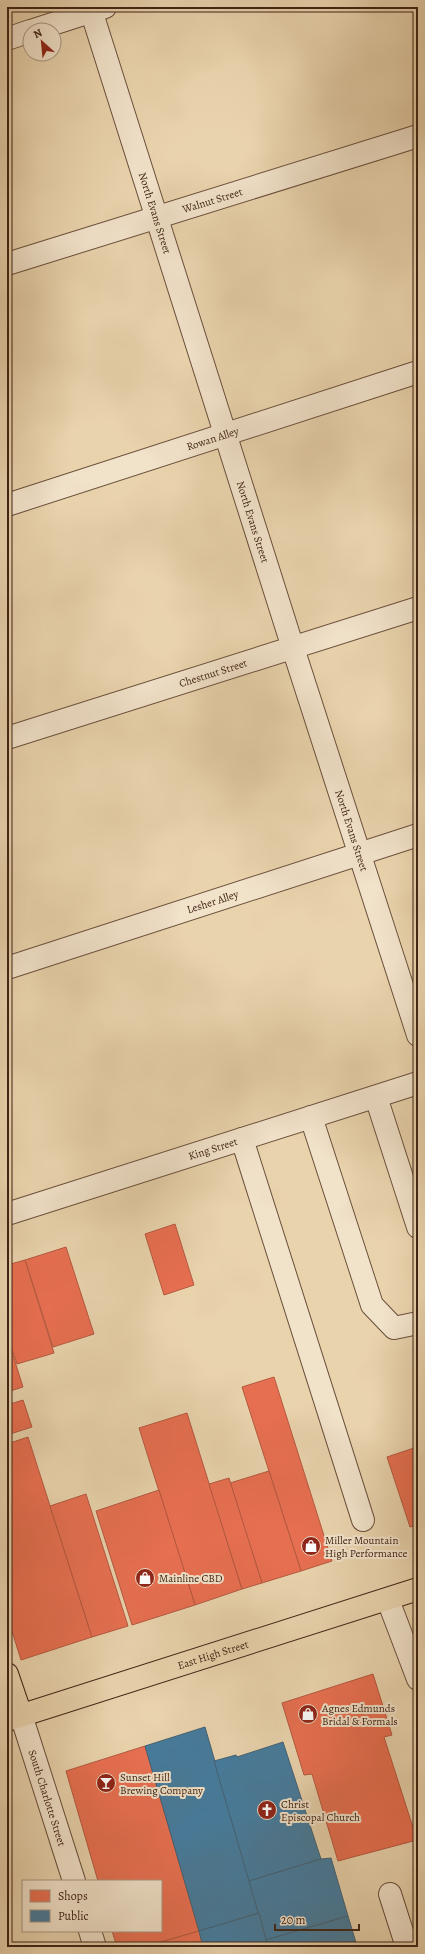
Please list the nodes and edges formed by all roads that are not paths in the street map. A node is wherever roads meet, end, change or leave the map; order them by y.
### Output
1 (96, 9) edge
2 (58, 22) edge
3 (22, 34) edge
4 (7, 39) edge
5 (418, 136) edge
6 (157, 217) junction
7 (7, 264) edge
8 (418, 372) edge
9 (226, 434) junction
10 (7, 505) edge
11 (418, 608) edge
12 (293, 648) junction
13 (7, 738) edge
14 (418, 835) edge
15 (360, 854) junction
16 (7, 968) edge
17 (418, 1036) edge
18 (418, 1083) edge
19 (376, 1097) junction
20 (311, 1117) junction
21 (242, 1139) junction
22 (7, 1214) edge
23 (418, 1227) edge
24 (418, 1323) edge
25 (363, 1520) dead end
26 (418, 1589) edge
27 (388, 1600) junction
28 (7, 1674) edge
29 (418, 1679) edge
30 (14, 1718) edge
31 (74, 1880) edge
32 (390, 1894) dead end
33 (90, 1932) edge
34 (95, 1947) edge
35 (407, 1947) edge

1 - 2 street
1 - 6 street, North Evans Street
3 - 4 street
5 - 6 street, Walnut Street
6 - 7 street, Walnut Street
6 - 9 street, North Evans Street
8 - 9 street, Rowan Alley
9 - 10 street, Rowan Alley
9 - 12 street, North Evans Street
11 - 12 street, Chestnut Street
12 - 13 street, Chestnut Street
12 - 15 street, North Evans Street
14 - 15 street, Lesher Alley
15 - 16 street, Lesher Alley
15 - 17 street, North Evans Street
18 - 19 street, King Street
19 - 20 street, King Street
19 - 23 street
20 - 21 street, King Street
20 - 24 street
21 - 22 street, King Street
21 - 25 street
26 - 27 main road, East High Street
27 - 29 street
27 - 30 main road, East High Street
28 - 30 main road
30 - 31 street, South Charlotte Street
32 - 35 street
33 - 34 street

